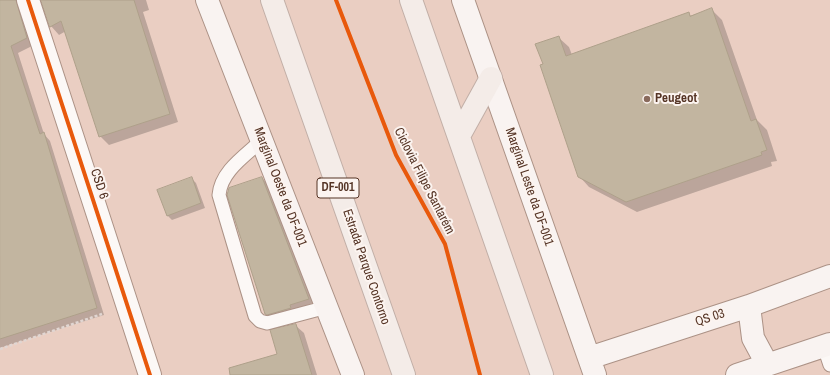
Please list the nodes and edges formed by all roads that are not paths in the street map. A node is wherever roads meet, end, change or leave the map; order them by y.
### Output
1 (28, 0) edge
2 (207, 0) edge
3 (272, 0) edge
4 (411, 0) edge
5 (463, 0) edge
6 (491, 78) junction
7 (459, 136) junction
8 (262, 140) junction
9 (830, 276) edge
10 (749, 306) junction
11 (327, 307) junction
12 (828, 352) edge
13 (767, 364) junction
14 (592, 366) edge
15 (150, 375) edge
16 (353, 375) edge
17 (404, 375) edge
18 (542, 375) edge
19 (737, 375) edge

1 - 15 street, CSD 6
2 - 8 main road, Marginal Oeste da DF-001
3 - 17 highway, Estrada Parque Contorno / DF-001
4 - 7 highway
5 - 6 main road, Marginal Leste da DF-001
6 - 7 highway
6 - 14 main road, Marginal Leste da DF-001
7 - 18 highway
8 - 11 main road, Marginal Oeste da DF-001
8 - 11 lane
9 - 10 main road, QS 03
10 - 13 main road
10 - 14 main road, QS 03
11 - 16 main road, Marginal Oeste da DF-001
12 - 13 main road
13 - 19 main road

